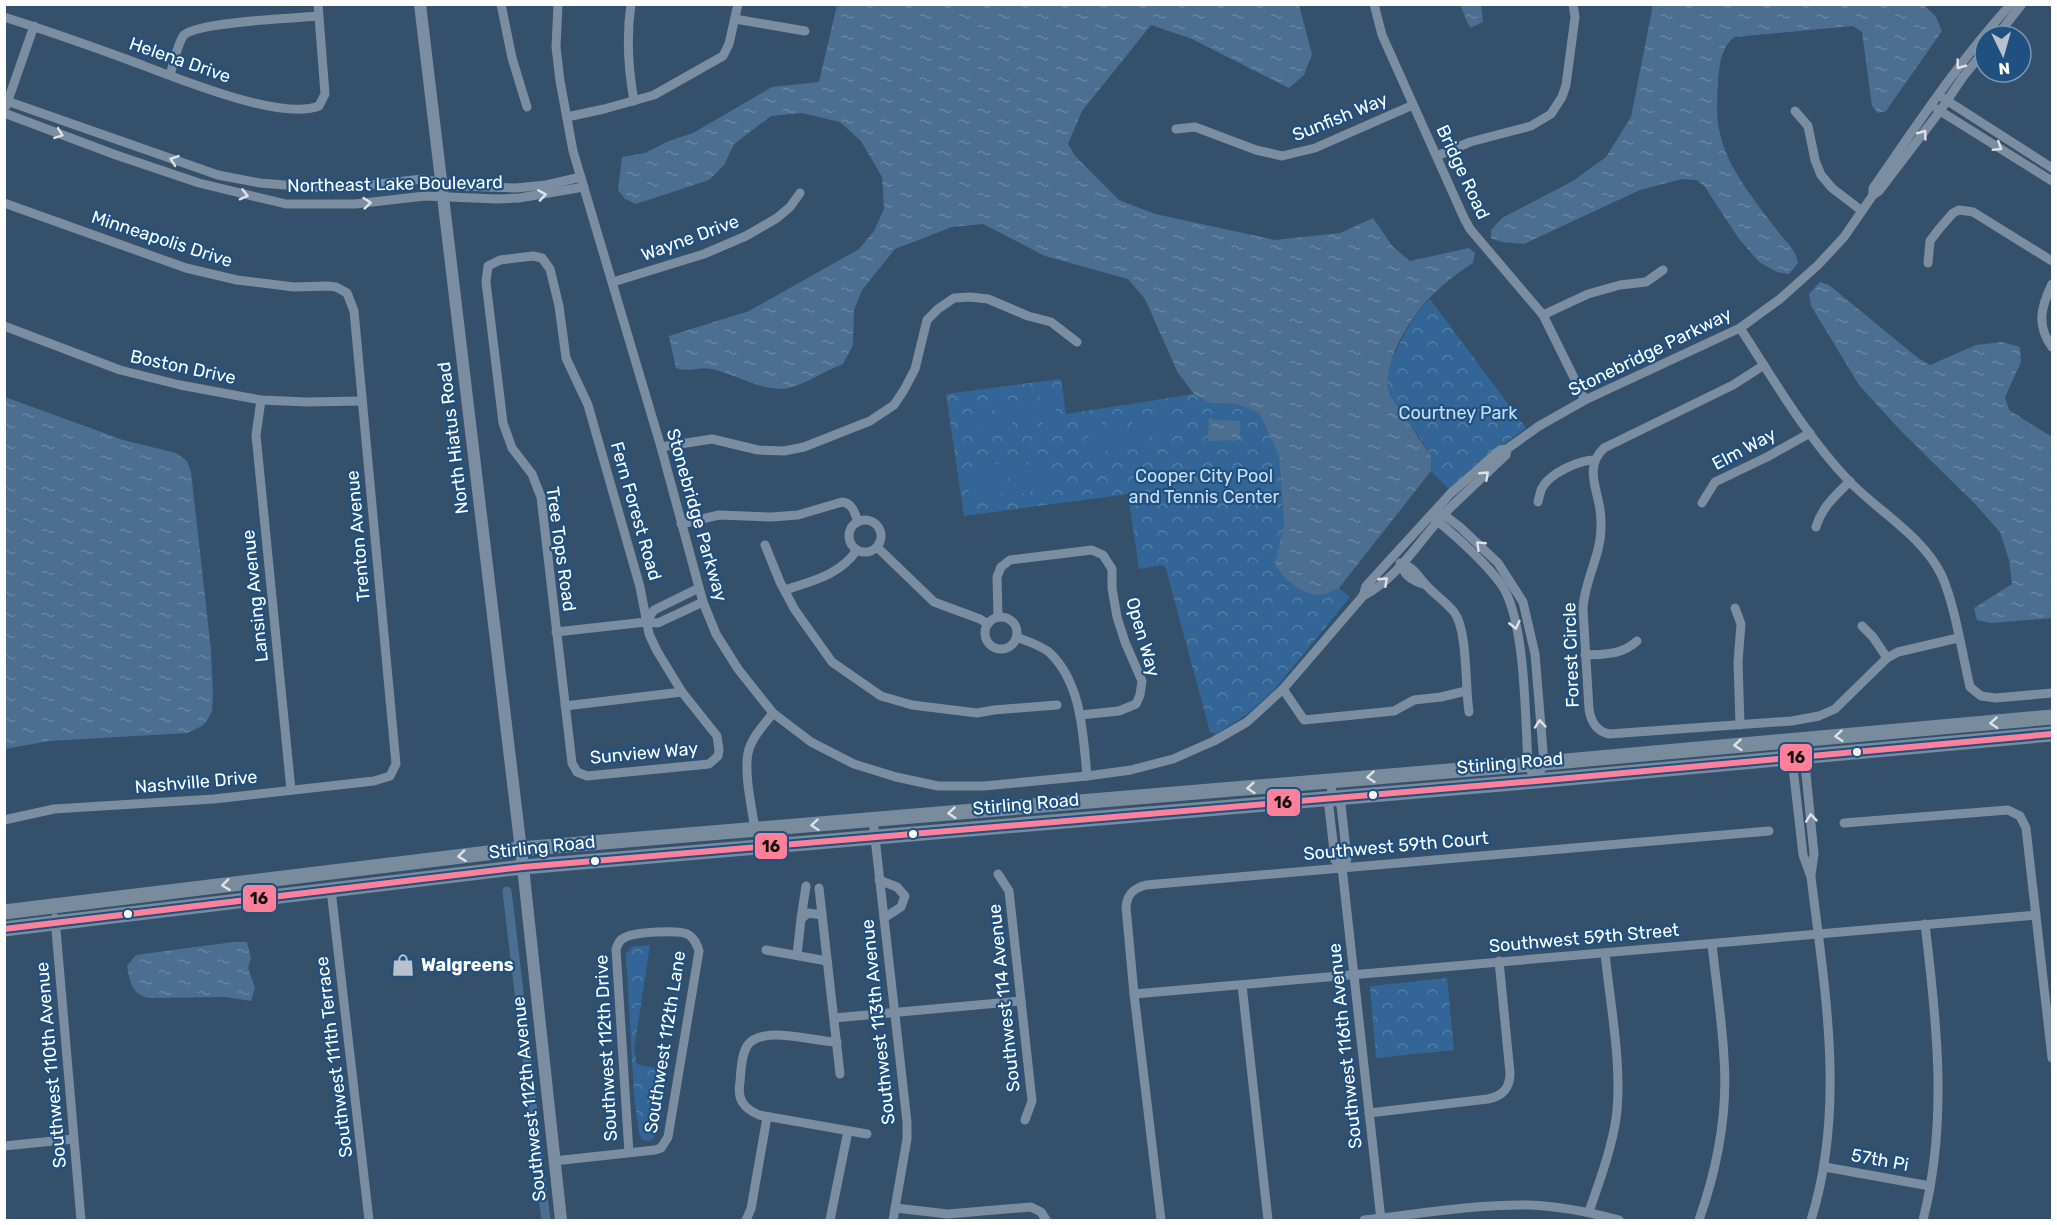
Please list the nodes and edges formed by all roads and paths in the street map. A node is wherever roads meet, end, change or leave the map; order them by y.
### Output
1 (318, 4) edge
2 (420, 4) edge
3 (501, 4) edge
4 (558, 4) edge
5 (631, 4) edge
6 (738, 4) edge
7 (1374, 4) edge
8 (1574, 4) edge
9 (2011, 4) edge
10 (2022, 4) edge
11 (4, 16) edge
12 (318, 16) junction
13 (735, 19) junction
14 (2006, 24) edge
15 (34, 26) junction
16 (805, 31) dead end
17 (1973, 65) edge
18 (170, 75) junction
19 (1938, 95) junction
20 (634, 101) junction
21 (1947, 101) junction
22 (1413, 105) junction
23 (1930, 105) junction
24 (5, 106) edge
25 (527, 107) dead end
26 (1795, 111) dead end
27 (1940, 111) junction
28 (567, 117) junction
29 (1176, 129) dead end
30 (1437, 156) junction
31 (2052, 168) edge
32 (581, 177) junction
33 (2052, 181) edge
34 (440, 183) junction
35 (584, 187) junction
36 (323, 188) junction
37 (800, 193) dead end
38 (1873, 195) junction
39 (442, 197) junction
40 (4, 203) edge
41 (324, 205) junction
42 (1862, 211) junction
43 (542, 258) joint
44 (2052, 261) edge
45 (1928, 263) dead end
46 (1663, 270) dead end
47 (613, 282) junction
48 (2052, 284) edge
49 (348, 293) joint
50 (1543, 315) junction
51 (4, 326) edge
52 (1740, 328) junction
53 (1077, 342) dead end
54 (2052, 347) edge
55 (1764, 365) junction
56 (261, 400) junction
57 (1585, 400) junction
58 (361, 401) junction
59 (1810, 433) junction
60 (661, 447) junction
61 (1595, 460) junction
62 (1850, 481) junction
63 (1538, 502) dead end
64 (1702, 502) dead end
65 (1437, 515) junction
66 (858, 522) junction
67 (681, 524) junction
68 (1816, 527) dead end
69 (765, 545) dead end
70 (877, 547) junction
71 (857, 550) junction
72 (1393, 556) junction
73 (1402, 564) junction
74 (699, 588) junction
75 (785, 590) junction
76 (1364, 596) junction
77 (703, 602) junction
78 (1735, 608) dead end
79 (999, 617) junction
80 (646, 622) junction
81 (988, 624) junction
82 (1862, 626) dead end
83 (556, 632) junction
84 (1017, 637) junction
85 (1958, 638) junction
86 (1637, 641) dead end
87 (1585, 655) junction
88 (1887, 658) junction
89 (1283, 689) junction
90 (1466, 691) junction
91 (682, 692) junction
92 (2052, 693) edge
93 (1057, 705) dead end
94 (565, 706) junction
95 (1469, 712) dead end
96 (773, 713) junction
97 (1080, 715) junction
98 (2052, 717) edge
99 (1740, 725) junction
100 (2052, 734) edge
101 (1797, 748) junction
102 (714, 761) joint
103 (1544, 763) junction
104 (1528, 764) junction
105 (577, 772) joint
106 (390, 776) joint
107 (1087, 776) junction
108 (1330, 781) junction
109 (1536, 781) junction
110 (291, 790) junction
111 (1332, 796) junction
112 (4, 820) edge
113 (873, 820) junction
114 (1844, 823) dead end
115 (755, 830) junction
116 (1769, 831) dead end
117 (875, 837) junction
118 (520, 849) junction
119 (523, 867) junction
120 (1342, 867) junction
121 (998, 874) dead end
122 (879, 880) junction
123 (806, 886) dead end
124 (819, 888) dead end
125 (331, 890) junction
126 (53, 906) junction
127 (4, 912) edge
128 (822, 915) junction
129 (2036, 915) junction
130 (884, 918) junction
131 (801, 919) junction
132 (55, 922) junction
133 (1925, 924) junction
134 (4, 928) edge
135 (1818, 934) junction
136 (619, 942) joint
137 (1712, 944) junction
138 (766, 950) dead end
139 (1605, 953) junction
140 (797, 956) junction
141 (827, 961) junction
142 (1499, 961) junction
143 (1353, 974) junction
144 (1242, 985) junction
145 (1134, 994) junction
146 (1021, 1001) junction
147 (894, 1012) junction
148 (834, 1018) junction
149 (837, 1042) junction
150 (2052, 1058) edge
151 (840, 1074) dead end
152 (1369, 1113) junction
153 (767, 1117) junction
154 (1025, 1120) dead end
155 (848, 1131) junction
156 (867, 1134) dead end
157 (73, 1139) junction
158 (4, 1146) edge
159 (629, 1153) junction
160 (554, 1161) junction
161 (1825, 1167) junction
162 (1930, 1186) junction
163 (895, 1208) junction
164 (1589, 1212) junction
165 (1043, 1216) edge
166 (1381, 1220) edge
167 (81, 1221) edge
168 (369, 1221) edge
169 (561, 1221) edge
170 (746, 1221) edge
171 (830, 1221) edge
172 (892, 1221) edge
173 (1161, 1221) edge
174 (1268, 1221) edge
175 (1364, 1221) edge
176 (1619, 1221) edge
177 (1699, 1221) edge
178 (1811, 1221) edge
179 (1923, 1221) edge

1 - 12 street
2 - 34 street, North Hiatus Road
3 - 25 street
4 - 28 street, Stonebridge Parkway
5 - 20 street
6 - 13 street
7 - 22 street, Bridge Road
8 - 30 street
9 -> 19 street, Stonebridge Parkway
10 - 14 street
11 - 15 street, Helena Drive
12 - 18 street
12 - 18 street, Helena Drive
13 - 16 street
13 - 20 street
15 - 18 street, Helena Drive
15 - 24 street
17 - 21 street, Stonebridge Parkway
19 - 21 street
19 - 23 street, Stonebridge Parkway
20 - 28 street
21 - 27 street, Stonebridge Parkway
21 - 31 street
22 - 29 street, Sunfish Way
22 - 30 street, Bridge Road
23 - 27 street
23 - 38 street, Stonebridge Parkway
36 -> 24 street, Northeast Lake Boulevard
24 -> 41 street, Northeast Lake Boulevard
26 - 42 street
27 -> 33 street
38 -> 27 street, Stonebridge Parkway
28 - 32 street, Stonebridge Parkway
30 - 50 street, Bridge Road
32 - 34 street, Northeast Lake Boulevard
32 - 35 street, Stonebridge Parkway
34 - 36 street, Northeast Lake Boulevard
34 - 39 street, North Hiatus Road
39 -> 35 street, Northeast Lake Boulevard
35 - 47 street, Stonebridge Parkway
36 - 41 street
37 - 47 street, Wayne Drive
38 - 42 street, Stonebridge Parkway
41 -> 39 street, Northeast Lake Boulevard
39 - 118 street, North Hiatus Road
40 - 49 street, Minneapolis Drive
42 - 52 street, Stonebridge Parkway
43 - 80 street, Fern Forest Road
43 - 83 street, Tree Tops Road
44 - 45 street
46 - 50 street
47 - 60 street, Stonebridge Parkway
48 - 54 street
49 - 58 street, Trenton Avenue
50 - 57 street, Bridge Road
51 - 56 street, Boston Drive
52 - 55 street
52 - 57 street, Stonebridge Parkway
53 - 60 street
55 - 59 street
55 - 61 street
56 - 58 street, Boston Drive
56 - 110 street, Lansing Avenue
57 - 65 street, Stonebridge Parkway
58 - 106 street, Trenton Avenue
59 - 62 street
59 - 64 street, Elm Way
60 - 67 street, Stonebridge Parkway
61 - 63 street
61 - 87 street, Forest Circle
62 - 68 street
62 - 85 street
65 - 72 street, Stonebridge Parkway
65 - 73 street, Stonebridge Parkway
103 -> 65 street
65 -> 104 street
66 - 67 street
66 - 70 street
66 - 71 street
67 - 74 street, Stonebridge Parkway
69 - 75 street
70 - 71 street
70 - 81 street
71 - 75 street
72 - 73 street
72 - 76 street, Stonebridge Parkway
76 -> 73 street, Stonebridge Parkway
73 - 90 street
74 - 77 street, Stonebridge Parkway
74 - 80 street
75 - 93 street
76 - 89 street, Stonebridge Parkway
77 - 80 street
77 - 96 street, Stonebridge Parkway
78 - 99 street
79 - 81 street
79 - 84 street
79 - 97 street, Open Way
80 - 83 street
80 - 91 street, Fern Forest Road
81 - 84 street
82 - 88 street
83 - 94 street, Tree Tops Road
84 - 97 street
85 - 88 street, Forest Circle
85 - 92 street
86 - 87 street
87 - 99 street, Forest Circle
88 - 99 street, Forest Circle
89 - 90 street
89 - 107 street, Stonebridge Parkway
90 - 95 street
91 - 94 street
91 - 102 street, Fern Forest Road
94 - 105 street, Tree Tops Road
96 - 107 street, Stonebridge Parkway
96 - 115 street
97 - 107 street
98 -> 101 main road, Stirling Road
100 - 101 main road, Stirling Road
101 -> 103 main road, Stirling Road
101 - 109 main road, Stirling Road
101 - 135 street
102 - 105 street, Sunview Way
103 - 104 main road, Stirling Road
103 - 109 street
104 -> 108 main road, Stirling Road
104 - 109 street
106 - 110 street, Nashville Drive
108 - 111 street, Southwest 116th Avenue
108 -> 113 main road, Stirling Road
109 - 111 main road, Stirling Road
110 - 112 street, Nashville Drive
111 - 117 main road, Stirling Road
111 - 120 street, Southwest 116th Avenue
113 -> 115 main road, Stirling Road
113 - 117 street, Southwest 113th Avenue
114 - 129 street
115 - 118 main road, Stirling Road
116 - 120 street, Southwest 59th Court
117 - 119 main road, Stirling Road
117 - 122 street, Southwest 113th Avenue
118 - 119 street, North Hiatus Road
118 -> 126 main road, Stirling Road
119 - 125 main road, Stirling Road
119 - 160 street, Southwest 112th Avenue
120 - 143 street, Southwest 116th Avenue
120 - 145 street, Southwest 59th Court
121 - 146 street, Southwest 114 Avenue
122 - 130 street, Southwest 113th Avenue
122 - 130 street
123 - 131 street
124 - 128 street
125 - 132 main road, Stirling Road
125 - 168 street, Southwest 111th Terrace
126 - 127 main road, Stirling Road
126 - 132 street, Southwest 110th Avenue
128 - 131 street
128 - 141 street
129 - 133 street, Southwest 59th Street
129 - 150 street
130 - 147 street, Southwest 113th Avenue
131 - 140 street
132 - 134 main road, Stirling Road
132 - 157 street, Southwest 110th Avenue
133 - 135 street, Southwest 59th Street
133 - 162 street
135 - 137 street, Southwest 59th Street
135 - 161 street
136 - 159 street, Southwest 112th Drive
136 - 159 street, Southwest 112th Lane
137 - 139 street, Southwest 59th Street
137 - 177 street
138 - 140 street
139 - 142 street, Southwest 59th Street
139 - 164 street
140 - 141 street
141 - 148 street
142 - 143 street, Southwest 59th Street
142 - 152 street
143 - 144 street, Southwest 59th Street
143 - 152 street, Southwest 116th Avenue
144 - 145 street, Southwest 59th Street
144 - 174 street
145 - 173 street
146 - 147 street
146 - 154 street, Southwest 114 Avenue
147 - 148 street
147 - 163 street, Southwest 113th Avenue
148 - 149 street
149 - 151 street
149 - 153 street
152 - 166 street, Southwest 116th Avenue
153 - 155 street
153 - 170 street
155 - 156 street
155 - 171 street
157 - 158 street
157 - 167 street, Southwest 110th Avenue
159 - 160 street
160 - 169 street, Southwest 112th Avenue
161 - 162 street, 57th Pi
161 - 178 street
162 - 179 street
163 - 165 street
163 - 172 street, Southwest 113th Avenue
164 - 166 street
164 - 176 street
166 - 175 street

